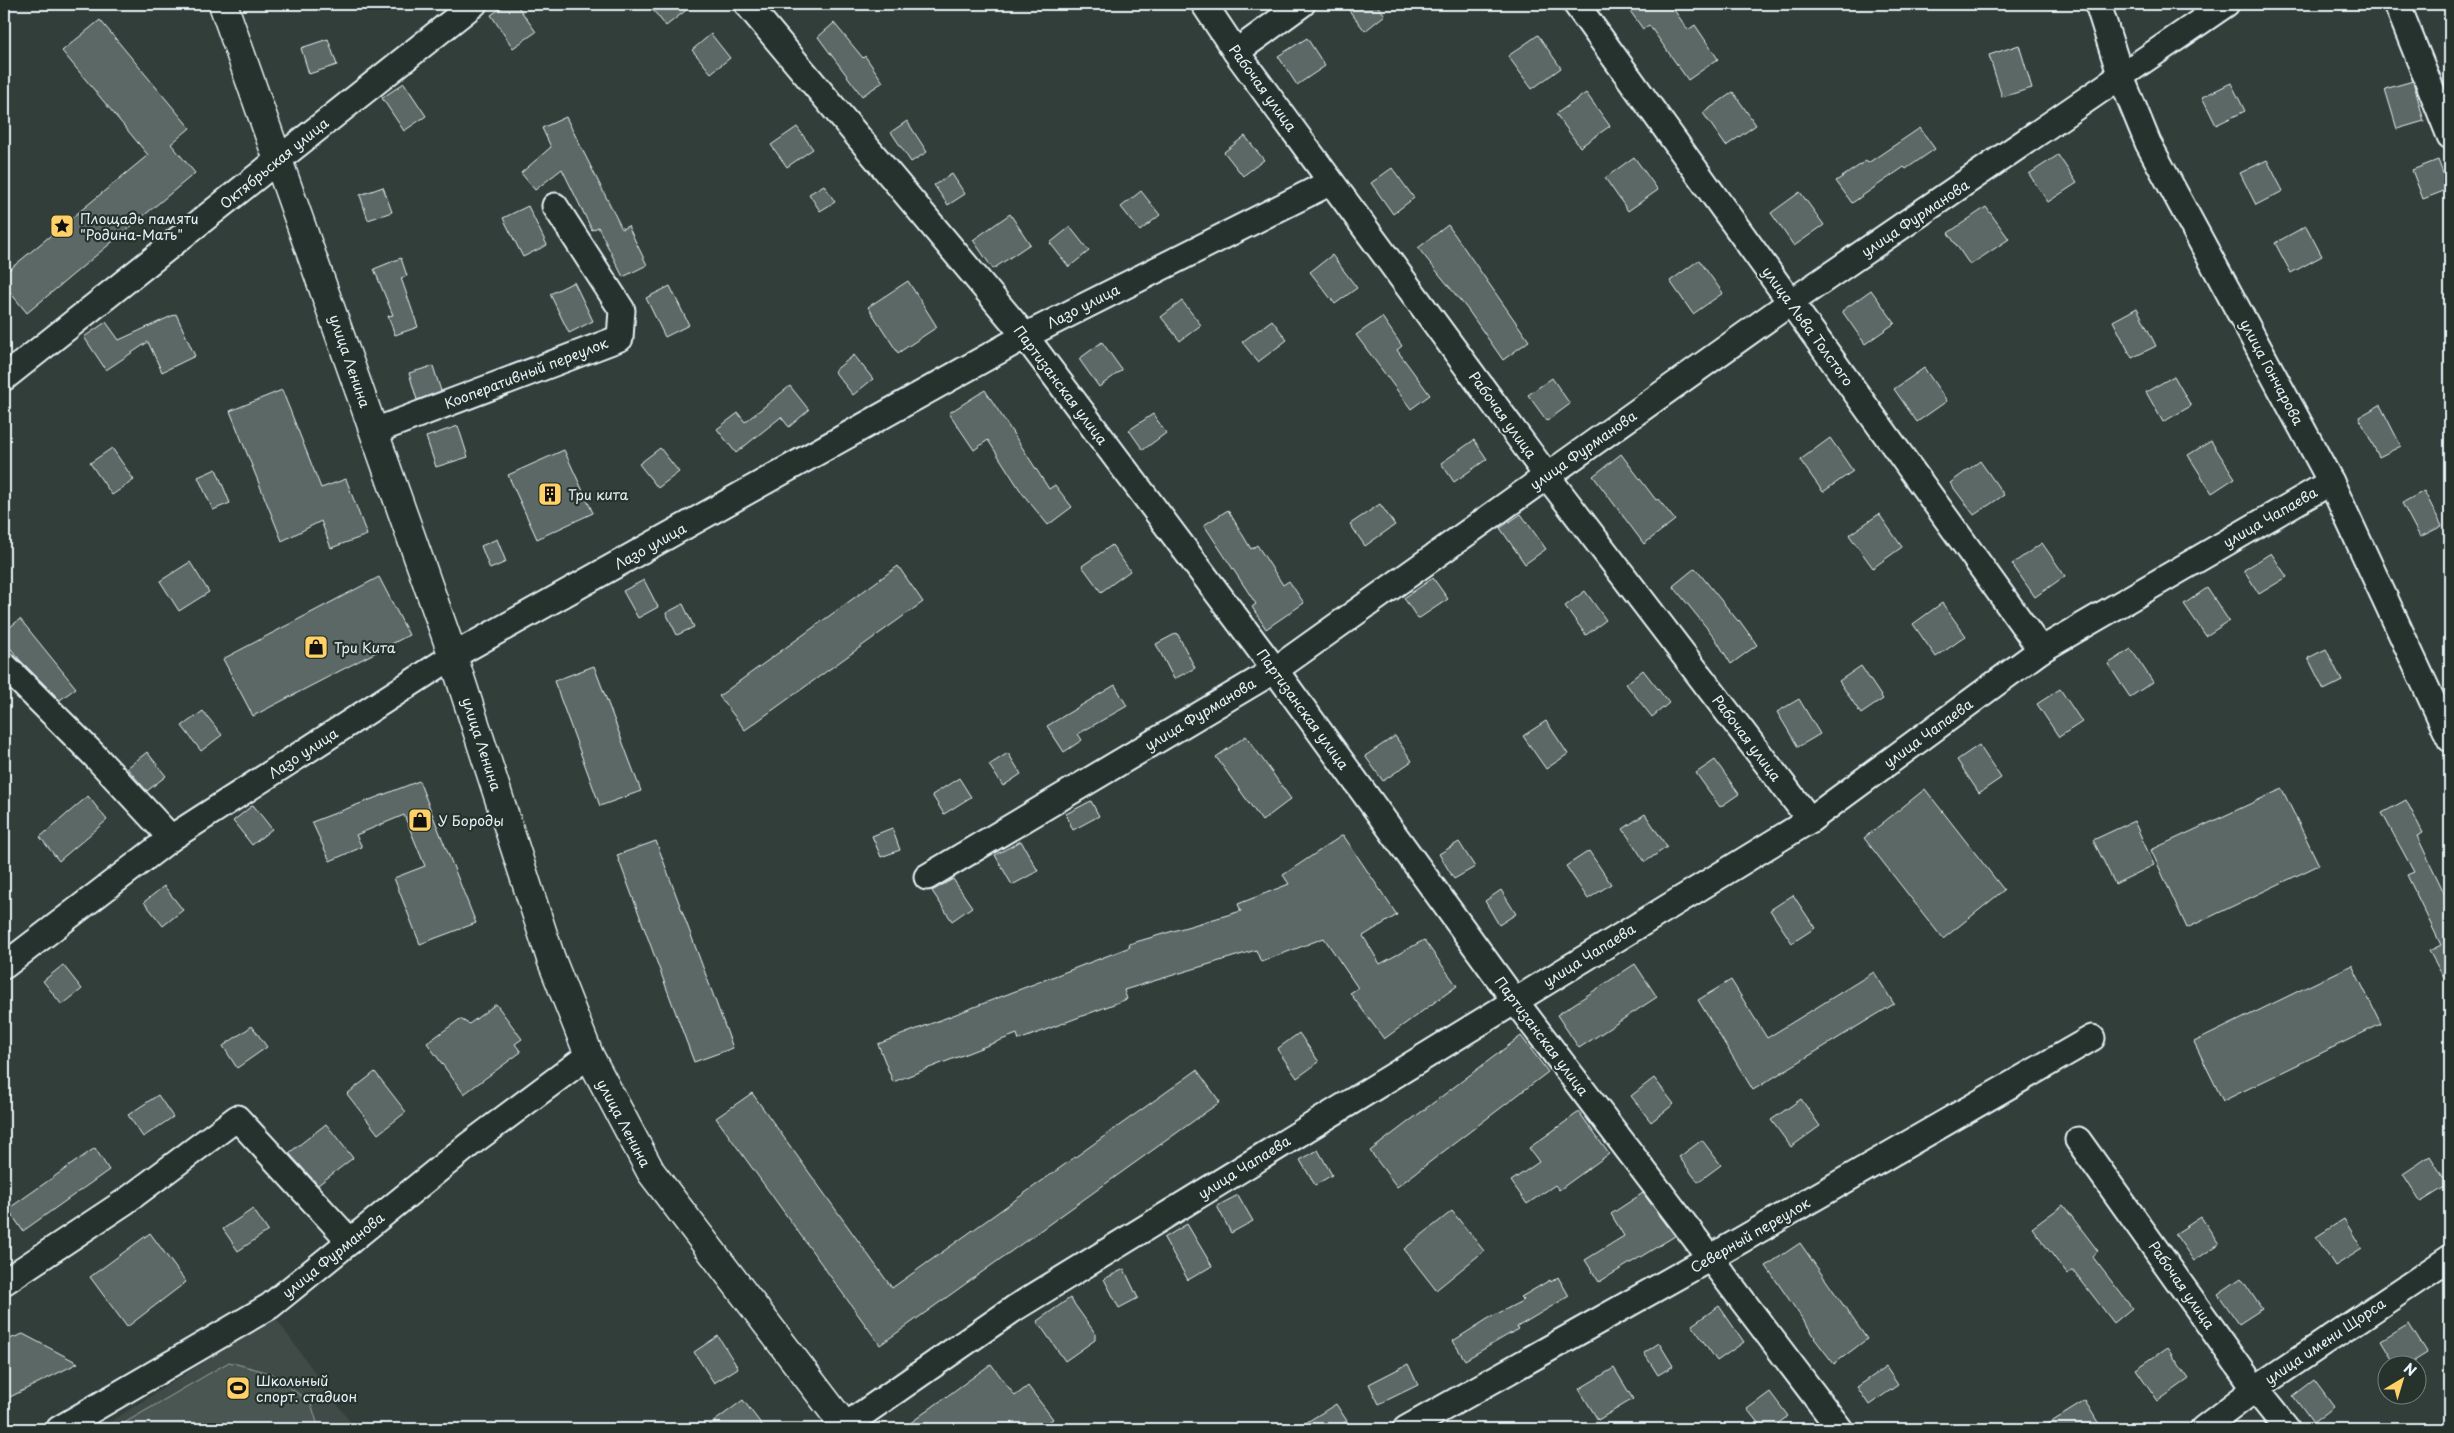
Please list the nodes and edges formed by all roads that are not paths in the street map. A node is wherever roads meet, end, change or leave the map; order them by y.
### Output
1 (223, 4) edge
2 (474, 4) edge
3 (747, 4) edge
4 (1204, 4) edge
5 (1302, 4) edge
6 (1576, 4) edge
7 (2098, 4) edge
8 (2226, 4) edge
9 (2397, 4) edge
10 (1236, 52) junction
11 (2121, 77) junction
12 (2450, 136) edge
13 (280, 158) junction
14 (1331, 182) junction
15 (555, 206) dead end
16 (1791, 302) junction
17 (1025, 336) junction
18 (4, 378) edge
19 (375, 431) junction
20 (1547, 476) junction
21 (2331, 482) junction
22 (2040, 650) junction
23 (453, 656) junction
24 (4, 665) edge
25 (1275, 670) junction
26 (2450, 739) edge
27 (1810, 820) junction
28 (171, 838) junction
29 (927, 876) dead end
30 (4, 966) edge
31 (1515, 1001) junction
32 (2092, 1038) dead end
33 (589, 1056) junction
34 (2078, 1140) dead end
35 (350, 1241) junction
36 (1710, 1258) junction
37 (2450, 1258) edge
38 (4, 1282) edge
39 (2255, 1388) junction
40 (846, 1428) edge
41 (59, 1429) edge
42 (1406, 1429) edge
43 (1840, 1429) edge
44 (2203, 1429) edge
45 (2287, 1429) edge

1 - 13 main road, улица Ленина
2 - 13 street, Октябрьская улица
3 - 17 street, Партизанская улица
4 - 10 street, Рабочая улица
5 - 10 street
6 - 16 street, улица Льва Толстого
7 - 11 street, улица Гончарова
8 - 11 street, улица Фурманова
9 - 12 street
10 - 14 street, Рабочая улица
11 - 16 street, улица Фурманова
11 - 21 street, улица Гончарова
13 - 18 street, Октябрьская улица
13 - 19 main road, улица Ленина
14 - 17 street, Лазо улица
14 - 20 street, Рабочая улица
15 - 19 street, Кооперативный переулок
16 - 20 street, улица Фурманова
16 - 22 street, улица Льва Толстого
17 - 23 street, Лазо улица
17 - 25 street, Партизанская улица
19 - 23 main road, улица Ленина
20 - 25 street, улица Фурманова
20 - 27 street, Рабочая улица
21 - 22 street, улица Чапаева
21 - 26 street, улица Гончарова
22 - 27 street, улица Чапаева
23 - 28 street, Лазо улица
23 - 33 main road, улица Ленина
24 - 28 street
25 - 29 street, улица Фурманова
25 - 31 street, Партизанская улица
27 - 31 street, улица Чапаева
28 - 30 street, Лазо улица
31 - 36 street, Партизанская улица
31 - 40 street, улица Чапаева
32 - 36 street, Северный переулок
33 - 35 street, улица Фурманова
33 - 40 main road, улица Ленина
34 - 39 street, Рабочая улица
35 - 38 street
35 - 41 street, улица Фурманова
36 - 42 street, Северный переулок
36 - 43 street, Партизанская улица
37 - 39 street, улица имени Щорса
39 - 44 street, улица имени Щорса
39 - 45 street, Рабочая улица

